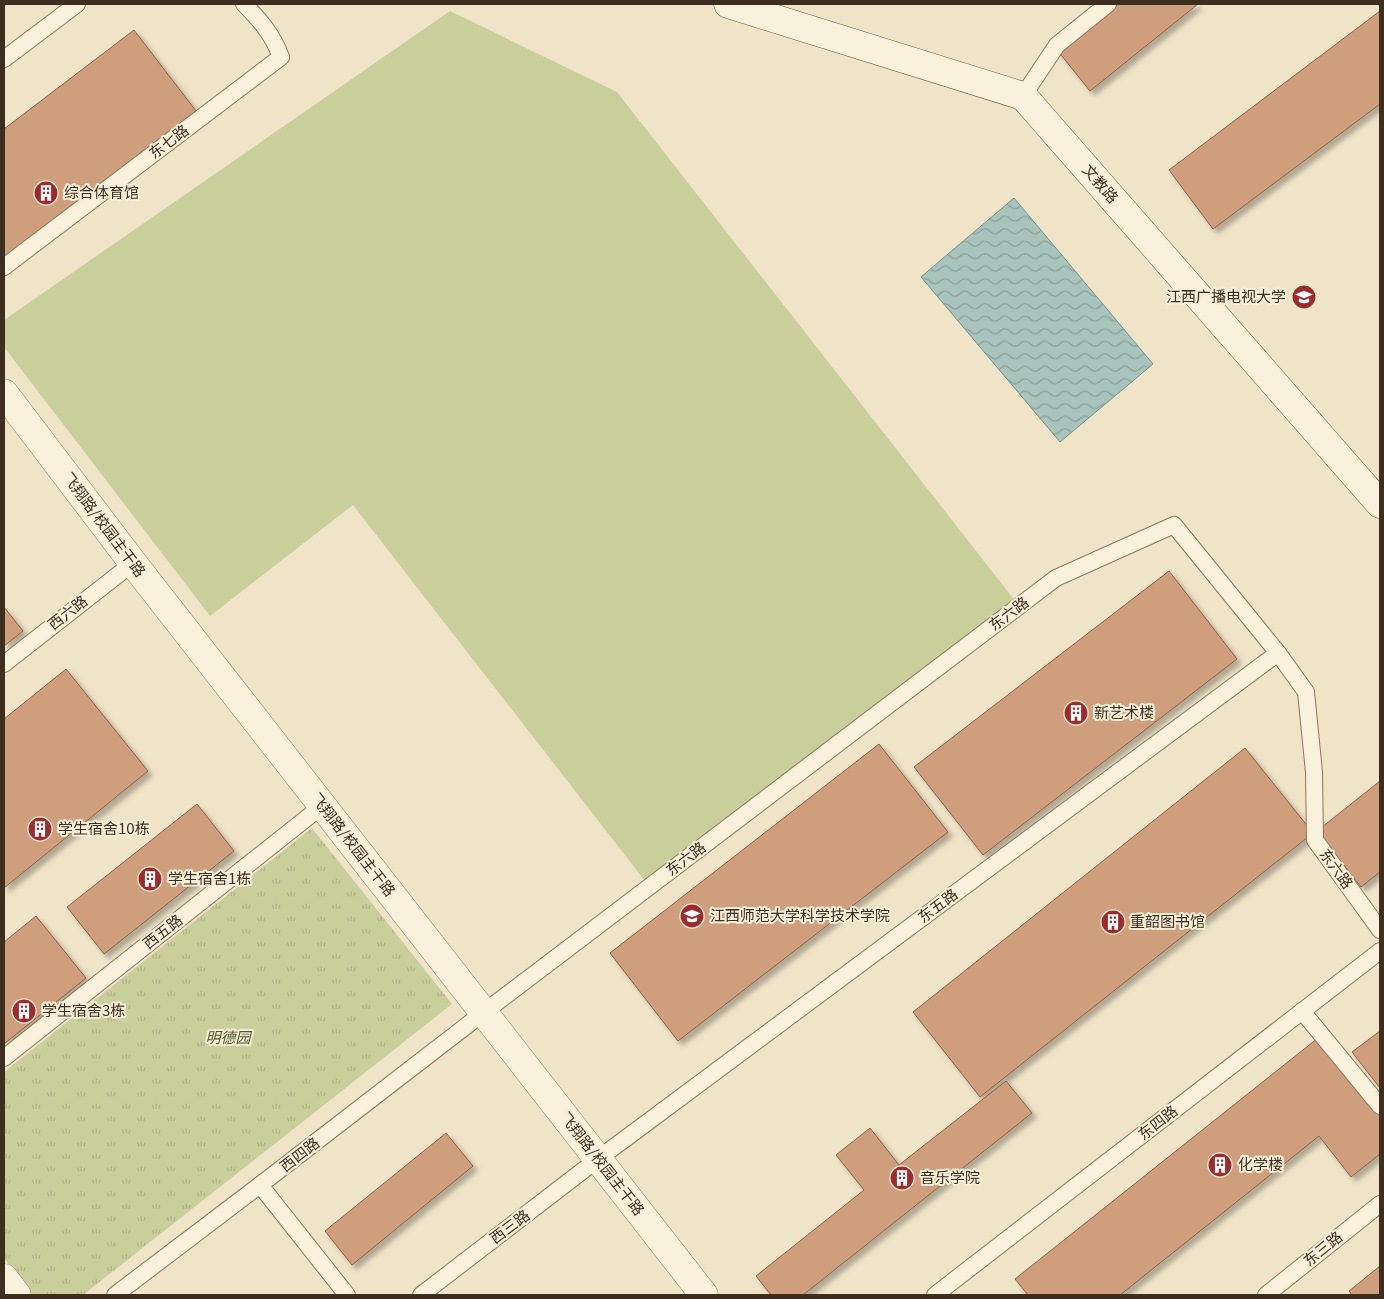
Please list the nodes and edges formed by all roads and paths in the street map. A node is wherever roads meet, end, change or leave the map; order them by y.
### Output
1 (77, 4) edge
2 (244, 4) edge
3 (728, 4) edge
4 (1108, 4) edge
5 (4, 59) edge
6 (1023, 96) junction
7 (4, 267) edge
8 (4, 393) edge
9 (1380, 504) edge
10 (133, 563) junction
11 (1278, 654) junction
12 (4, 664) edge
13 (322, 806) junction
14 (1380, 930) edge
15 (1380, 951) edge
16 (1302, 1011) junction
17 (483, 1013) junction
18 (4, 1058) edge
19 (1380, 1106) edge
20 (598, 1159) junction
21 (260, 1186) junction
22 (1380, 1204) edge
23 (4, 1278) edge
24 (17, 1295) edge
25 (115, 1295) edge
26 (348, 1295) edge
27 (421, 1295) edge
28 (704, 1295) edge
29 (935, 1295) edge
30 (1266, 1295) edge

1 - 5 lane
2 - 7 lane, 东七路
3 - 6 street
4 - 6 lane
6 - 9 street, 文教路
8 - 10 street, 飞翔路/校园主干路
10 - 12 lane, 西六路
10 - 13 street, 飞翔路/校园主干路
11 - 14 lane, 东六路
11 - 17 lane, 东六路
11 - 20 lane, 东五路
13 - 17 street, 飞翔路/校园主干路
13 - 18 lane, 西五路
15 - 16 lane, 东四路
16 - 19 lane
16 - 29 lane, 东四路
17 - 20 street, 飞翔路/校园主干路
17 - 21 lane, 西四路
20 - 27 lane, 西三路
20 - 28 street, 飞翔路/校园主干路
21 - 25 lane, 西四路
21 - 26 lane
22 - 30 lane, 东三路
23 - 24 street

